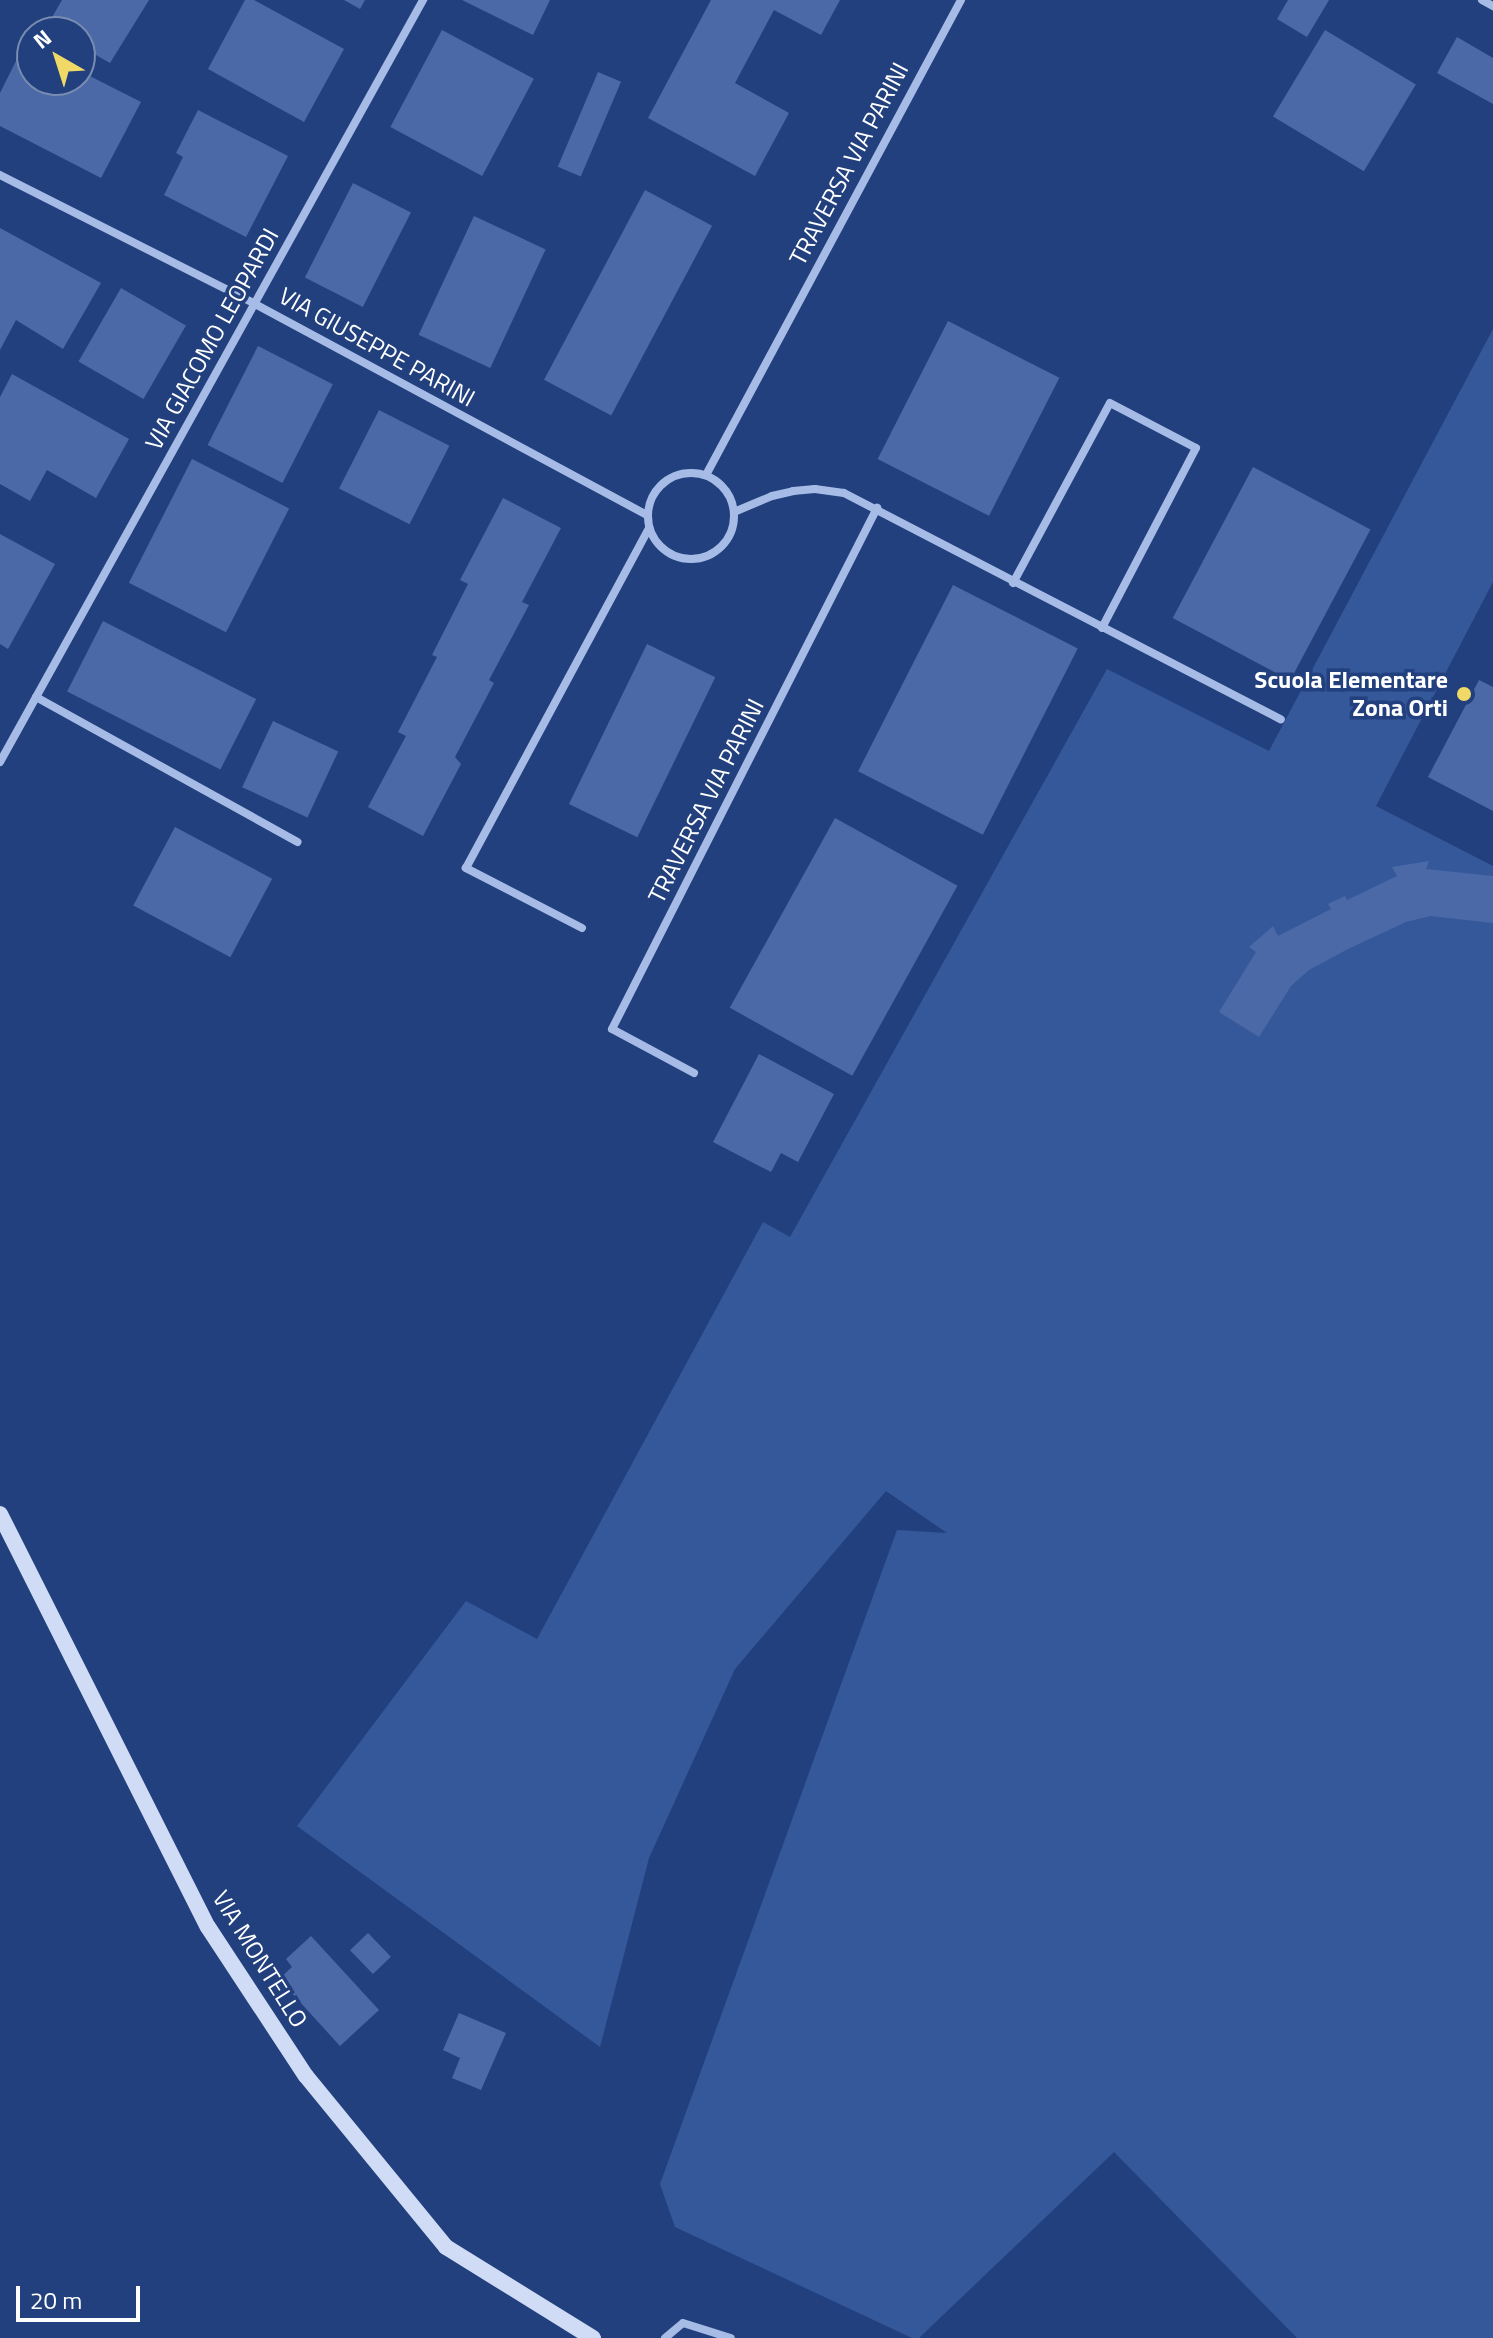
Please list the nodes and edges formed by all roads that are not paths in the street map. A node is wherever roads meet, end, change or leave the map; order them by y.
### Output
1 (423, 0) edge
2 (961, 0) edge
3 (1482, 0) edge
4 (1493, 6) edge
5 (0, 175) edge
6 (255, 304) junction
7 (706, 475) junction
8 (877, 508) junction
9 (734, 512) junction
10 (647, 515) junction
11 (649, 528) junction
12 (1013, 583) junction
13 (1102, 628) junction
14 (36, 697) junction
15 (1281, 720) dead end
16 (0, 762) edge
17 (298, 842) dead end
18 (582, 928) dead end
19 (694, 1073) dead end
20 (0, 1514) edge
21 (593, 2338) edge
22 (665, 2338) edge
23 (731, 2338) edge

1 - 6 street, VIA GIACOMO LEOPARDI
2 - 7 street, TRAVERSA VIA PARINI
3 - 4 street
5 - 6 street, VIA GIUSEPPE PARINI
6 - 10 street, VIA GIUSEPPE PARINI
6 - 14 street, VIA GIACOMO LEOPARDI
7 - 9 street
7 - 10 street
8 - 9 street
8 - 12 street
8 - 19 street, TRAVERSA VIA PARINI
9 - 11 street
10 - 11 street
11 - 18 street
12 - 13 street
12 - 13 street
13 - 15 street
14 - 16 street, VIA GIACOMO LEOPARDI
14 - 17 street
20 - 21 main road, VIA MONTELLO
22 - 23 street

